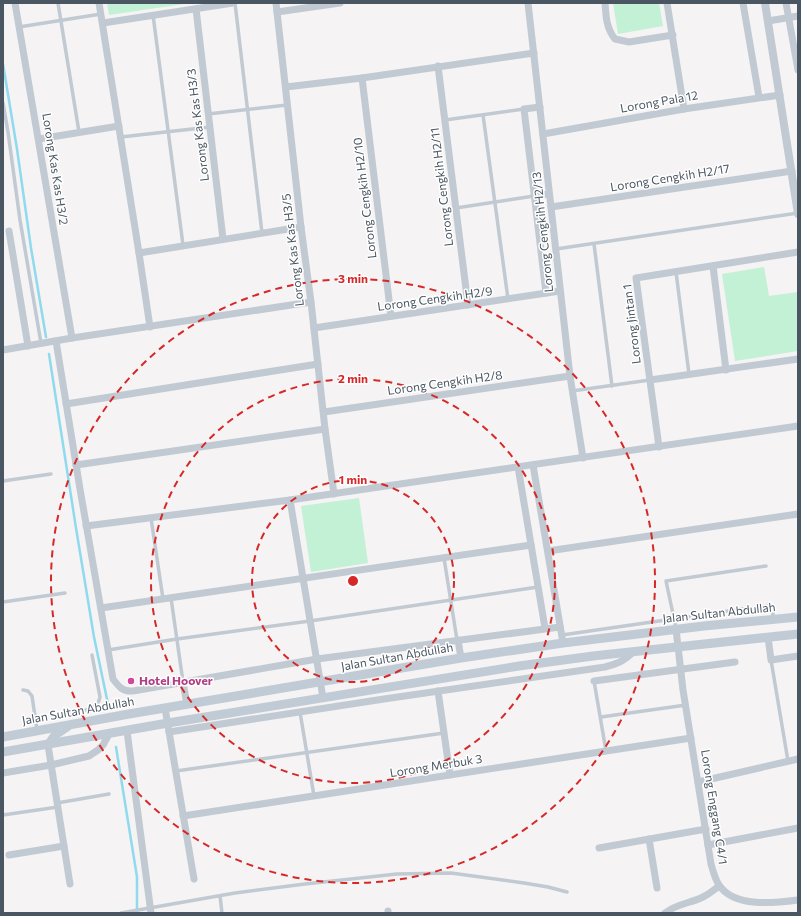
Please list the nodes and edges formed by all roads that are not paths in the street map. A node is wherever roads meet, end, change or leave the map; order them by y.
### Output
1 (15, 3) edge
2 (58, 3) edge
3 (99, 3) edge
4 (234, 3) edge
5 (276, 3) edge
6 (340, 3) edge
7 (528, 3) edge
8 (605, 3) edge
9 (668, 3) edge
10 (743, 3) edge
11 (765, 3) edge
12 (786, 3) edge
13 (196, 9) junction
14 (278, 12) junction
15 (101, 14) junction
16 (153, 15) junction
17 (798, 16) edge
18 (789, 18) junction
19 (61, 20) junction
20 (768, 21) junction
21 (102, 23) junction
22 (20, 26) junction
23 (673, 35) junction
24 (797, 51) edge
25 (534, 53) junction
26 (438, 66) junction
27 (798, 70) edge
28 (362, 78) junction
29 (286, 87) junction
30 (780, 94) junction
31 (759, 97) junction
32 (3, 103) edge
33 (288, 105) junction
34 (540, 107) junction
35 (524, 109) junction
36 (684, 109) junction
37 (248, 110) junction
38 (208, 114) junction
39 (483, 115) junction
40 (445, 120) junction
41 (119, 126) junction
42 (210, 127) junction
43 (79, 132) junction
44 (168, 132) junction
45 (543, 134) junction
46 (121, 137) junction
47 (39, 139) junction
48 (792, 171) junction
49 (549, 194) junction
50 (534, 196) junction
51 (495, 202) junction
52 (551, 207) junction
53 (456, 208) junction
54 (798, 213) edge
55 (301, 227) junction
56 (9, 231) dead end
57 (262, 233) junction
58 (223, 239) junction
59 (594, 244) junction
60 (183, 245) junction
61 (556, 249) junction
62 (798, 252) edge
63 (139, 253) junction
64 (713, 266) junction
65 (676, 272) junction
66 (560, 291) junction
67 (546, 293) junction
68 (508, 299) junction
69 (311, 302) junction
70 (468, 305) junction
71 (391, 316) junction
72 (150, 327) junction
73 (314, 328) junction
74 (72, 338) junction
75 (56, 341) junction
76 (41, 343) junction
77 (28, 346) junction
78 (3, 350) edge
79 (798, 359) edge
80 (318, 364) junction
81 (726, 370) junction
82 (689, 375) junction
83 (570, 376) junction
84 (650, 380) junction
85 (612, 386) junction
86 (572, 391) junction
87 (66, 404) junction
88 (324, 412) junction
89 (798, 426) edge
90 (325, 429) junction
91 (659, 447) junction
92 (583, 458) junction
93 (76, 465) junction
94 (533, 465) junction
95 (518, 467) junction
96 (51, 474) dead end
97 (3, 480) edge
98 (334, 494) junction
99 (290, 500) junction
100 (798, 514) edge
101 (151, 518) junction
102 (86, 526) junction
103 (531, 545) junction
104 (548, 552) junction
105 (444, 558) junction
106 (766, 566) dead end
107 (303, 579) junction
108 (538, 587) junction
109 (65, 593) dead end
110 (167, 598) junction
111 (451, 599) junction
112 (3, 602) edge
113 (101, 608) junction
114 (798, 617) edge
115 (674, 619) junction
116 (773, 619) junction
117 (310, 621) junction
118 (560, 626) junction
119 (546, 628) junction
120 (676, 629) junction
121 (798, 634) edge
122 (768, 637) junction
123 (177, 639) junction
124 (562, 639) junction
125 (458, 640) junction
126 (678, 647) junction
127 (108, 650) junction
128 (633, 652) junction
129 (92, 655) dead end
130 (798, 656) edge
131 (461, 658) junction
132 (317, 659) junction
133 (771, 660) junction
134 (735, 662) dead end
135 (681, 670) junction
136 (594, 681) joint
137 (183, 682) junction
138 (320, 682) junction
139 (23, 690) dead end
140 (438, 691) junction
141 (323, 698) junction
142 (186, 704) junction
143 (686, 705) junction
144 (165, 708) junction
145 (69, 712) dead end
146 (75, 712) junction
147 (300, 712) junction
148 (600, 717) junction
149 (73, 724) junction
150 (168, 728) junction
151 (38, 731) junction
152 (126, 731) junction
153 (444, 733) junction
154 (22, 734) junction
155 (109, 734) junction
156 (3, 737) edge
157 (691, 738) junction
158 (48, 745) junction
159 (606, 751) junction
160 (3, 752) edge
161 (307, 753) junction
162 (798, 759) edge
163 (788, 761) junction
164 (51, 765) junction
165 (176, 771) junction
166 (3, 773) edge
167 (450, 775) junction
168 (698, 782) junction
169 (109, 794) dead end
170 (314, 797) junction
171 (58, 805) junction
172 (3, 815) edge
173 (184, 816) junction
174 (706, 828) junction
175 (798, 828) edge
176 (649, 839) junction
177 (708, 845) junction
178 (64, 846) junction
179 (599, 848) dead end
180 (9, 855) dead end
181 (194, 879) dead end
182 (70, 884) dead end
183 (719, 886) junction
184 (657, 888) dead end
185 (567, 892) dead end
186 (220, 896) junction
187 (798, 900) edge
188 (148, 910) edge
189 (123, 913) edge
190 (222, 913) edge
191 (665, 913) edge

1 - 22 street, Lorong Kas Kas H3/2
2 - 19 lane
3 - 15 street
4 - 13 street
4 - 37 lane
5 - 14 street, Lorong Kas Kas H3/5
6 - 14 street
7 - 25 street, Lorong Cengkih H2/13
8 - 23 street
9 - 23 street
10 - 31 street
11 - 20 street
12 - 18 street
13 - 16 street
13 - 38 street, Lorong Kas Kas H3/3
14 - 29 street, Lorong Kas Kas H3/5
15 - 19 lane
15 - 21 street
16 - 21 street
16 - 44 lane
17 - 18 street
18 - 20 street
18 - 24 street
19 - 22 lane
19 - 43 lane
20 - 30 street
21 - 41 street
22 - 47 street, Lorong Kas Kas H3/2
23 - 36 street
24 - 27 street
25 - 26 street
25 - 34 street, Lorong Cengkih H2/13
26 - 28 street
26 - 40 street, Lorong Cengkih H2/11
28 - 29 street
28 - 71 street, Lorong Cengkih H2/10
29 - 33 street, Lorong Kas Kas H3/5
30 - 31 street, Lorong Pala 12
30 - 48 street
31 - 36 street, Lorong Pala 12
32 - 76 lane
33 - 37 lane
33 - 55 street, Lorong Kas Kas H3/5
34 - 35 street
34 - 45 street, Lorong Cengkih H2/13
35 - 39 lane
35 - 50 street
36 - 45 street, Lorong Pala 12
37 - 38 lane
37 - 57 lane
38 - 42 street, Lorong Kas Kas H3/3
39 - 40 lane
39 - 51 lane
40 - 53 street, Lorong Cengkih H2/11
41 - 43 street
41 - 46 street
42 - 44 lane
42 - 58 street, Lorong Kas Kas H3/3
43 - 47 street
44 - 46 lane
44 - 60 lane
45 - 49 street, Lorong Cengkih H2/13
46 - 63 street
47 - 74 street, Lorong Kas Kas H3/2
48 - 52 street, Lorong Cengkih H2/17
48 - 54 street
49 - 50 street
49 - 52 street, Lorong Cengkih H2/13
50 - 51 lane
50 - 67 street
51 - 53 lane
51 - 68 lane
52 - 61 street, Lorong Cengkih H2/13
53 - 70 street, Lorong Cengkih H2/11
54 - 59 lane
55 - 57 street
55 - 69 street, Lorong Kas Kas H3/5
56 - 77 street
57 - 58 street
58 - 60 street
59 - 61 lane
59 - 85 lane
60 - 63 street
61 - 66 street, Lorong Cengkih H2/13
62 - 64 street, Lorong Jintan 1
63 - 72 street
64 - 65 street, Lorong Jintan 1
64 - 81 street
65 - 82 lane
65 - 84 street, Lorong Jintan 1
66 - 67 street, Lorong Cengkih H2/9
66 - 83 street, Lorong Cengkih H2/13
67 - 68 street, Lorong Cengkih H2/9
68 - 70 street, Lorong Cengkih H2/9
69 - 72 street
69 - 73 street, Lorong Kas Kas H3/5
70 - 71 street, Lorong Cengkih H2/9
71 - 73 street, Lorong Cengkih H2/9
72 - 74 street
73 - 80 street, Lorong Kas Kas H3/5
74 - 75 street
75 - 76 street
75 - 87 street
76 - 77 street
77 - 78 street
79 - 81 street
80 - 87 street
80 - 88 street, Lorong Kas Kas H3/5
81 - 82 street
82 - 84 street
83 - 86 street, Lorong Cengkih H2/13
83 - 88 street, Lorong Cengkih H2/8
84 - 85 lane
84 - 91 street
85 - 86 lane
86 - 92 street, Lorong Cengkih H2/13
87 - 93 street
88 - 90 street, Lorong Kas Kas H3/5
89 - 91 street
90 - 93 street
90 - 98 street, Lorong Kas Kas H3/5
91 - 92 street
92 - 94 street
93 - 102 street
94 - 95 street
94 - 104 street
95 - 98 street
95 - 103 street
96 - 97 lane
98 - 99 street
99 - 101 street
99 - 107 street
100 - 104 street
101 - 102 street
101 - 110 lane
102 - 113 street
103 - 105 street
103 - 108 street
104 - 118 street
105 - 107 street
105 - 111 lane
106 - 115 lane
107 - 110 street
107 - 117 street
108 - 111 lane
108 - 119 street
109 - 112 lane
110 - 113 street
110 - 123 lane
111 - 117 lane
111 - 125 lane
113 - 127 street
114 - 116 main road, Jalan Sultan Abdullah
115 - 116 lane
115 - 120 lane
115 - 124 lane
116 - 120 main road, Jalan Sultan Abdullah
117 - 123 lane
117 - 132 street
118 - 119 street
118 - 124 street
119 - 125 street
120 - 124 main road, Jalan Sultan Abdullah
120 - 126 street, Lorong Enggang C4/1
121 - 122 main road
122 - 126 main road
122 - 133 street
123 - 127 lane
123 - 137 lane
124 - 131 main road, Jalan Sultan Abdullah
125 - 131 street
125 - 132 street
126 - 128 main road
126 - 135 street, Lorong Enggang C4/1
127 - 137 street
128 - 140 street
128 - 141 main road
129 - 146 lane
130 - 133 street
131 - 138 main road, Jalan Sultan Abdullah
132 - 137 street
132 - 138 street
133 - 163 lane
134 - 135 street
135 - 136 street
135 - 143 street, Lorong Enggang C4/1
136 - 148 lane
137 - 142 street
138 - 141 street
138 - 142 main road, Jalan Sultan Abdullah
139 - 151 lane
140 - 147 street
140 - 153 street
141 - 150 main road
142 - 144 main road, Jalan Sultan Abdullah
143 - 148 lane
143 - 157 street, Lorong Enggang C4/1
144 - 149 main road, Jalan Sultan Abdullah
144 - 150 street
145 - 146 lane
146 - 149 lane
147 - 150 street
147 - 161 lane
148 - 159 lane
149 - 151 main road, Jalan Sultan Abdullah
149 - 158 main road
150 - 152 main road
150 - 165 street
151 - 154 main road, Jalan Sultan Abdullah
152 - 155 main road
152 - 188 street
153 - 161 lane
153 - 167 street
154 - 156 main road, Jalan Sultan Abdullah
154 - 158 main road
155 - 158 main road
155 - 164 street
157 - 159 street, Lorong Merbuk 3
157 - 168 street, Lorong Enggang C4/1
158 - 160 main road
158 - 164 street
159 - 167 street, Lorong Merbuk 3
161 - 165 lane
161 - 170 lane
162 - 163 street
163 - 168 street
164 - 166 street
164 - 171 street
165 - 173 street
167 - 170 street, Lorong Merbuk 3
168 - 174 street, Lorong Enggang C4/1
169 - 171 lane
170 - 173 street, Lorong Merbuk 3
171 - 172 lane
171 - 178 street
173 - 181 street
174 - 176 street
174 - 177 street, Lorong Enggang C4/1
175 - 177 street
176 - 179 street
176 - 184 street
177 - 183 street, Lorong Enggang C4/1
178 - 180 street
178 - 182 street
183 - 187 street
183 - 191 street
185 - 186 lane
186 - 188 lane
186 - 190 lane
188 - 189 lane

